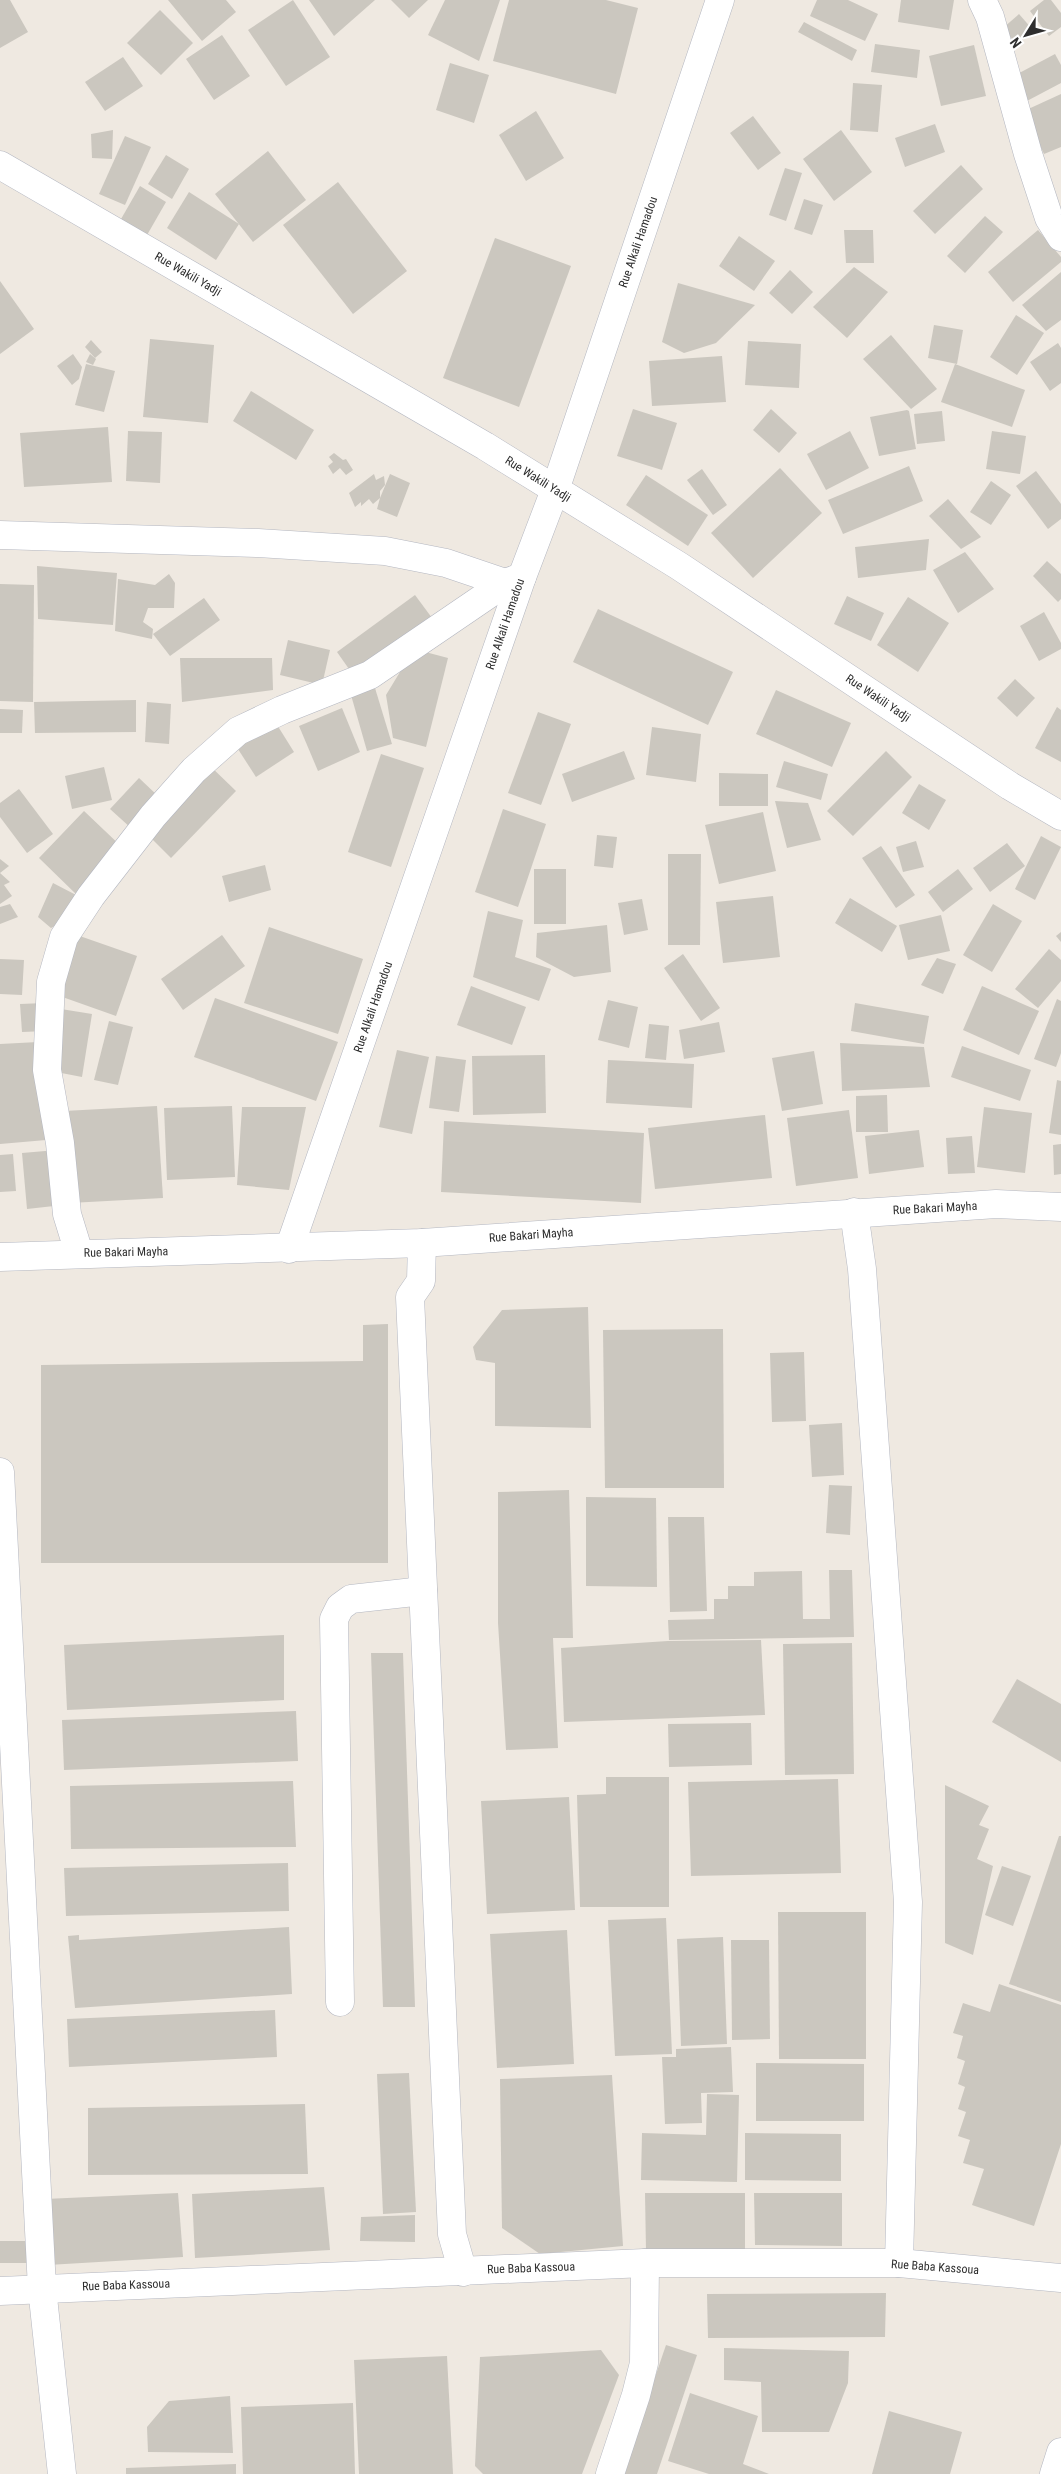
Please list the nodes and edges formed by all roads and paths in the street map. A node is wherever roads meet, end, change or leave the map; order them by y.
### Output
1 (720, 0) edge
2 (982, 0) edge
3 (0, 165) edge
4 (1061, 237) edge
5 (555, 490) junction
6 (0, 535) edge
7 (513, 580) junction
8 (1061, 816) edge
9 (1061, 1207) edge
10 (854, 1212) junction
11 (422, 1244) junction
12 (289, 1248) junction
13 (79, 1254) junction
14 (0, 1256) edge
15 (0, 1472) edge
16 (423, 1591) junction
17 (340, 2002) dead end
18 (645, 2263) junction
19 (900, 2264) junction
20 (463, 2272) junction
21 (1061, 2278) edge
22 (42, 2288) junction
23 (0, 2291) edge
24 (1061, 2452) edge
25 (62, 2474) edge
26 (610, 2474) edge
27 (1054, 2474) edge

1 - 5 street, Rue Alkali Hamadou
2 - 4 street
3 - 5 street, Rue Wakili Yadji
5 - 7 street, Rue Alkali Hamadou
5 - 8 street, Rue Wakili Yadji
6 - 7 street
7 - 12 street, Rue Alkali Hamadou
7 - 13 street
9 - 10 street, Rue Bakari Mayha
10 - 11 street, Rue Bakari Mayha
10 - 19 street
11 - 12 street, Rue Bakari Mayha
11 - 16 street
12 - 13 street, Rue Bakari Mayha
13 - 14 street, Rue Bakari Mayha
15 - 22 street
16 - 17 street
16 - 20 street
18 - 19 street, Rue Baba Kassoua
18 - 20 street, Rue Baba Kassoua
18 - 26 street
19 - 21 street, Rue Baba Kassoua
20 - 22 street, Rue Baba Kassoua
22 - 23 street, Rue Baba Kassoua
22 - 25 street
24 - 27 street

